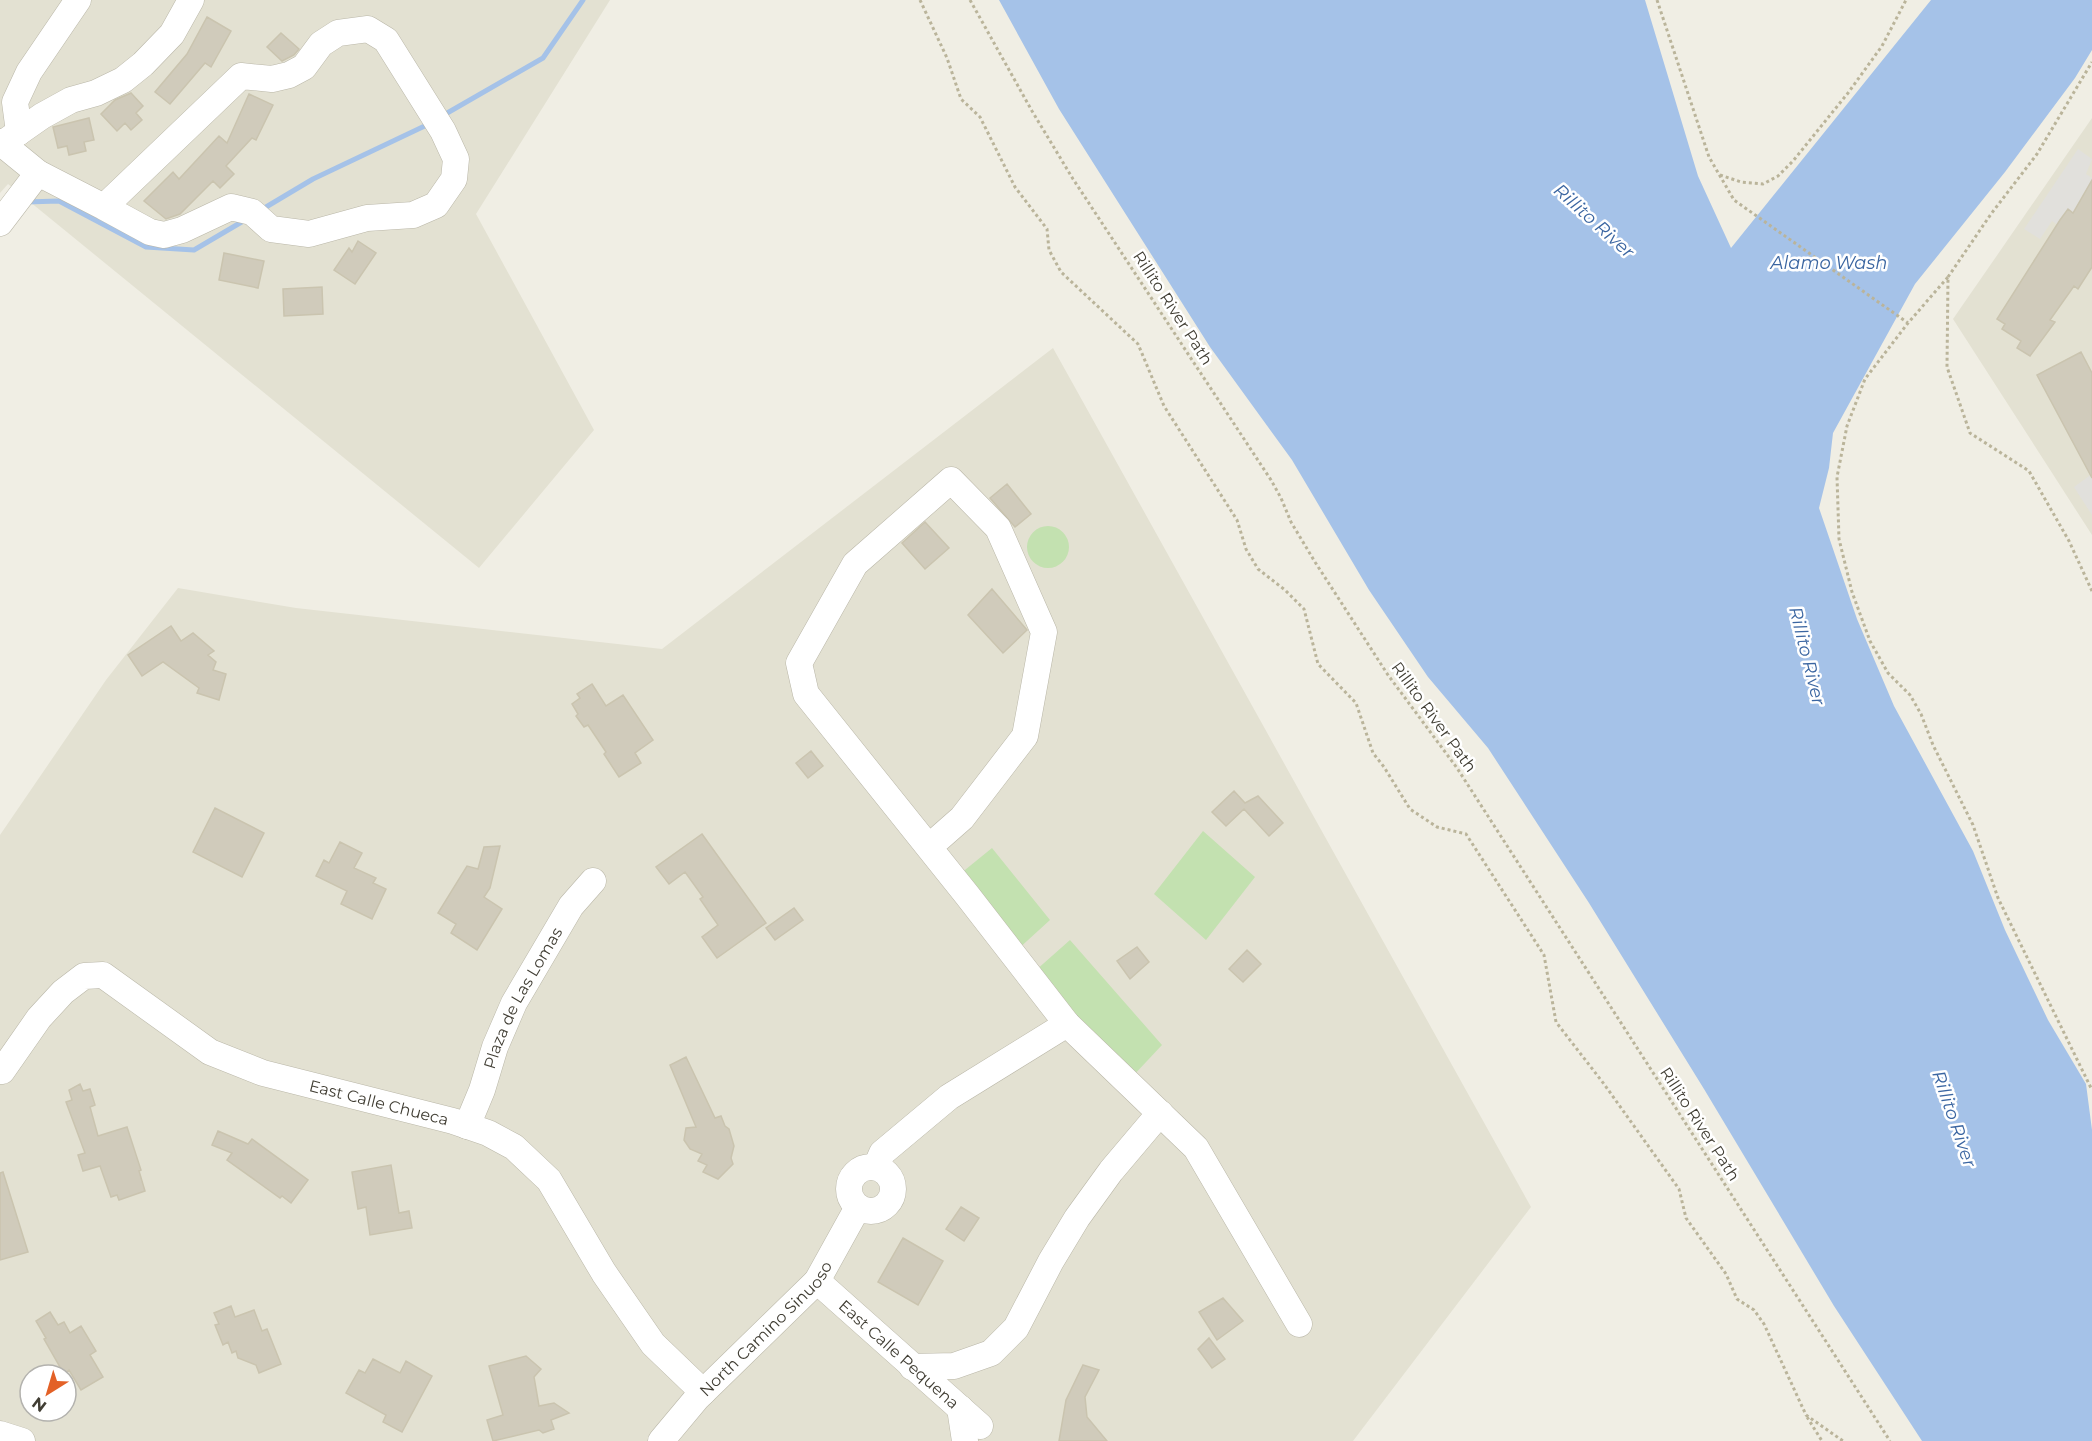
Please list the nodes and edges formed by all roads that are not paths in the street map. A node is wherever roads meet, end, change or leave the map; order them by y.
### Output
1 (78, 0) edge
2 (190, 0) edge
3 (7, 139) edge
4 (38, 173) junction
5 (104, 207) junction
6 (0, 223) edge
7 (929, 847) junction
8 (593, 881) dead end
9 (1067, 1024) junction
10 (2, 1071) dead end
11 (1160, 1113) junction
12 (467, 1126) junction
13 (817, 1281) junction
14 (1299, 1324) dead end
15 (912, 1367) junction
16 (703, 1392) junction
17 (0, 1434) edge
18 (975, 1436) edge
19 (22, 1441) edge
20 (661, 1441) edge

1 - 3 street
2 - 3 street
3 - 4 street
4 - 5 street
4 - 6 street
5 - 5 street
7 - 7 street
7 - 9 street
8 - 12 street, Plaza de Las Lomas
9 - 11 street
9 - 13 street, North Camino Sinuoso
10 - 12 street, East Calle Chueca
11 - 14 street
11 - 15 street
12 - 16 street, East Calle Chueca
13 - 15 street, East Calle Pequena
13 - 16 street, North Camino Sinuoso
15 - 18 street, East Calle Pequena
16 - 20 street, North Camino Sinuoso
17 - 19 street

